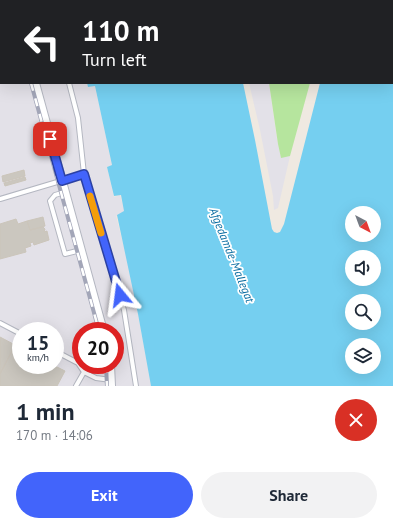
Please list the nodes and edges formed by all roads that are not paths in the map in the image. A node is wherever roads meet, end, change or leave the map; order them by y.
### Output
1 (35, 84) edge
2 (69, 84) edge
3 (84, 174) junction
4 (62, 181) junction
5 (65, 192) junction
6 (0, 199) edge
7 (81, 250) junction
8 (101, 322) edge
9 (0, 323) edge
10 (12, 329) edge
11 (83, 374) edge
12 (88, 374) edge
13 (112, 383) edge
14 (76, 386) edge
15 (136, 386) edge

1 - 4 street
2 - 3 lane
3 - 4 lane
3 - 15 lane
4 - 5 street
4 - 6 lane
5 - 7 street
5 - 7 lane
7 - 8 street
9 - 10 lane
11 - 14 lane
12 - 13 lane

